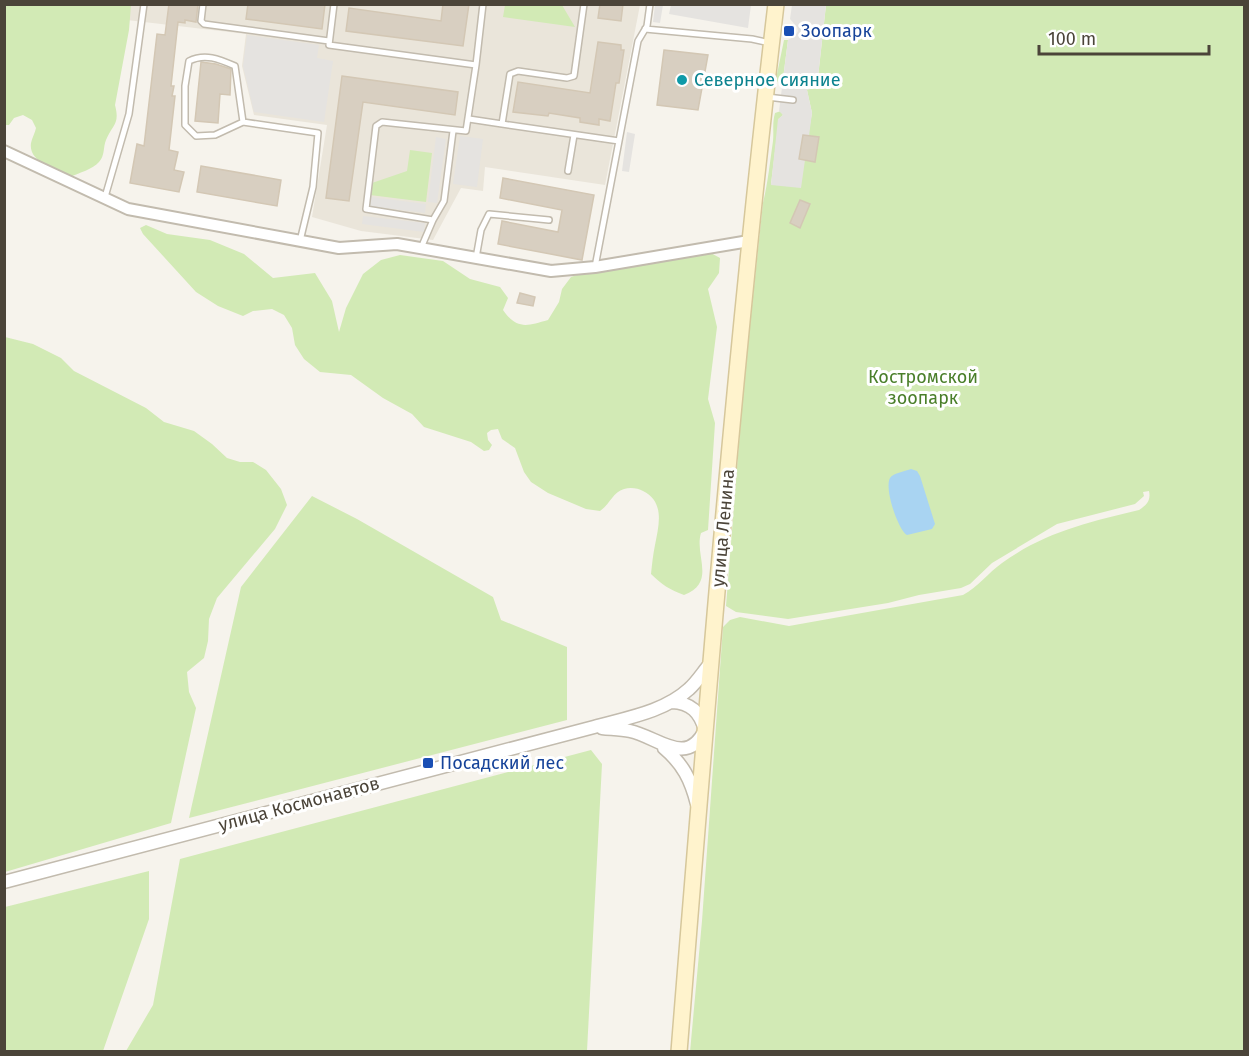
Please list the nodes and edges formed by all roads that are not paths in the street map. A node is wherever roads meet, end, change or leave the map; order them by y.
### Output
1 (144, 4) edge
2 (203, 4) edge
3 (334, 4) edge
4 (483, 4) edge
5 (584, 4) edge
6 (650, 4) edge
7 (776, 4) edge
8 (645, 29) junction
9 (329, 41) junction
10 (771, 43) junction
11 (476, 65) junction
12 (765, 97) junction
13 (793, 100) dead end
14 (469, 119) junction
15 (243, 122) junction
16 (502, 124) junction
17 (453, 131) junction
18 (574, 135) junction
19 (619, 141) junction
20 (4, 151) edge
21 (568, 171) dead end
22 (105, 199) junction
23 (433, 220) junction
24 (549, 220) dead end
25 (300, 241) junction
26 (749, 241) junction
27 (421, 248) junction
28 (476, 258) junction
29 (596, 267) junction
30 (710, 664) junction
31 (672, 702) junction
32 (594, 727) junction
33 (705, 730) junction
34 (654, 739) junction
35 (699, 811) junction
36 (4, 882) edge
37 (679, 1052) edge

1 - 22 lane
2 - 9 lane
3 - 9 lane
4 - 11 lane
5 - 16 lane
6 - 8 lane
7 - 10 main road, улица Ленина
8 - 10 lane
8 - 19 lane
9 - 11 lane
10 - 12 main road, улица Ленина
11 - 14 lane
12 - 13 lane
12 - 26 main road, улица Ленина
14 - 16 lane
14 - 17 lane
15 - 15 lane
15 - 25 lane
16 - 18 lane
17 - 23 lane
17 - 23 lane
18 - 19 lane
18 - 21 lane
19 - 29 lane
20 - 22 street
22 - 25 street
23 - 27 lane
24 - 28 lane
25 - 27 street
26 - 29 street
26 - 30 main road, улица Ленина
27 - 28 street
28 - 29 street
30 - 31 street
30 - 33 main road, улица Ленина
31 - 32 street, улица Космонавтов
31 - 33 street
32 - 34 street
32 - 36 street, улица Космонавтов
33 - 34 street
33 - 35 main road, улица Ленина
34 - 35 street
35 - 37 main road, улица Ленина

